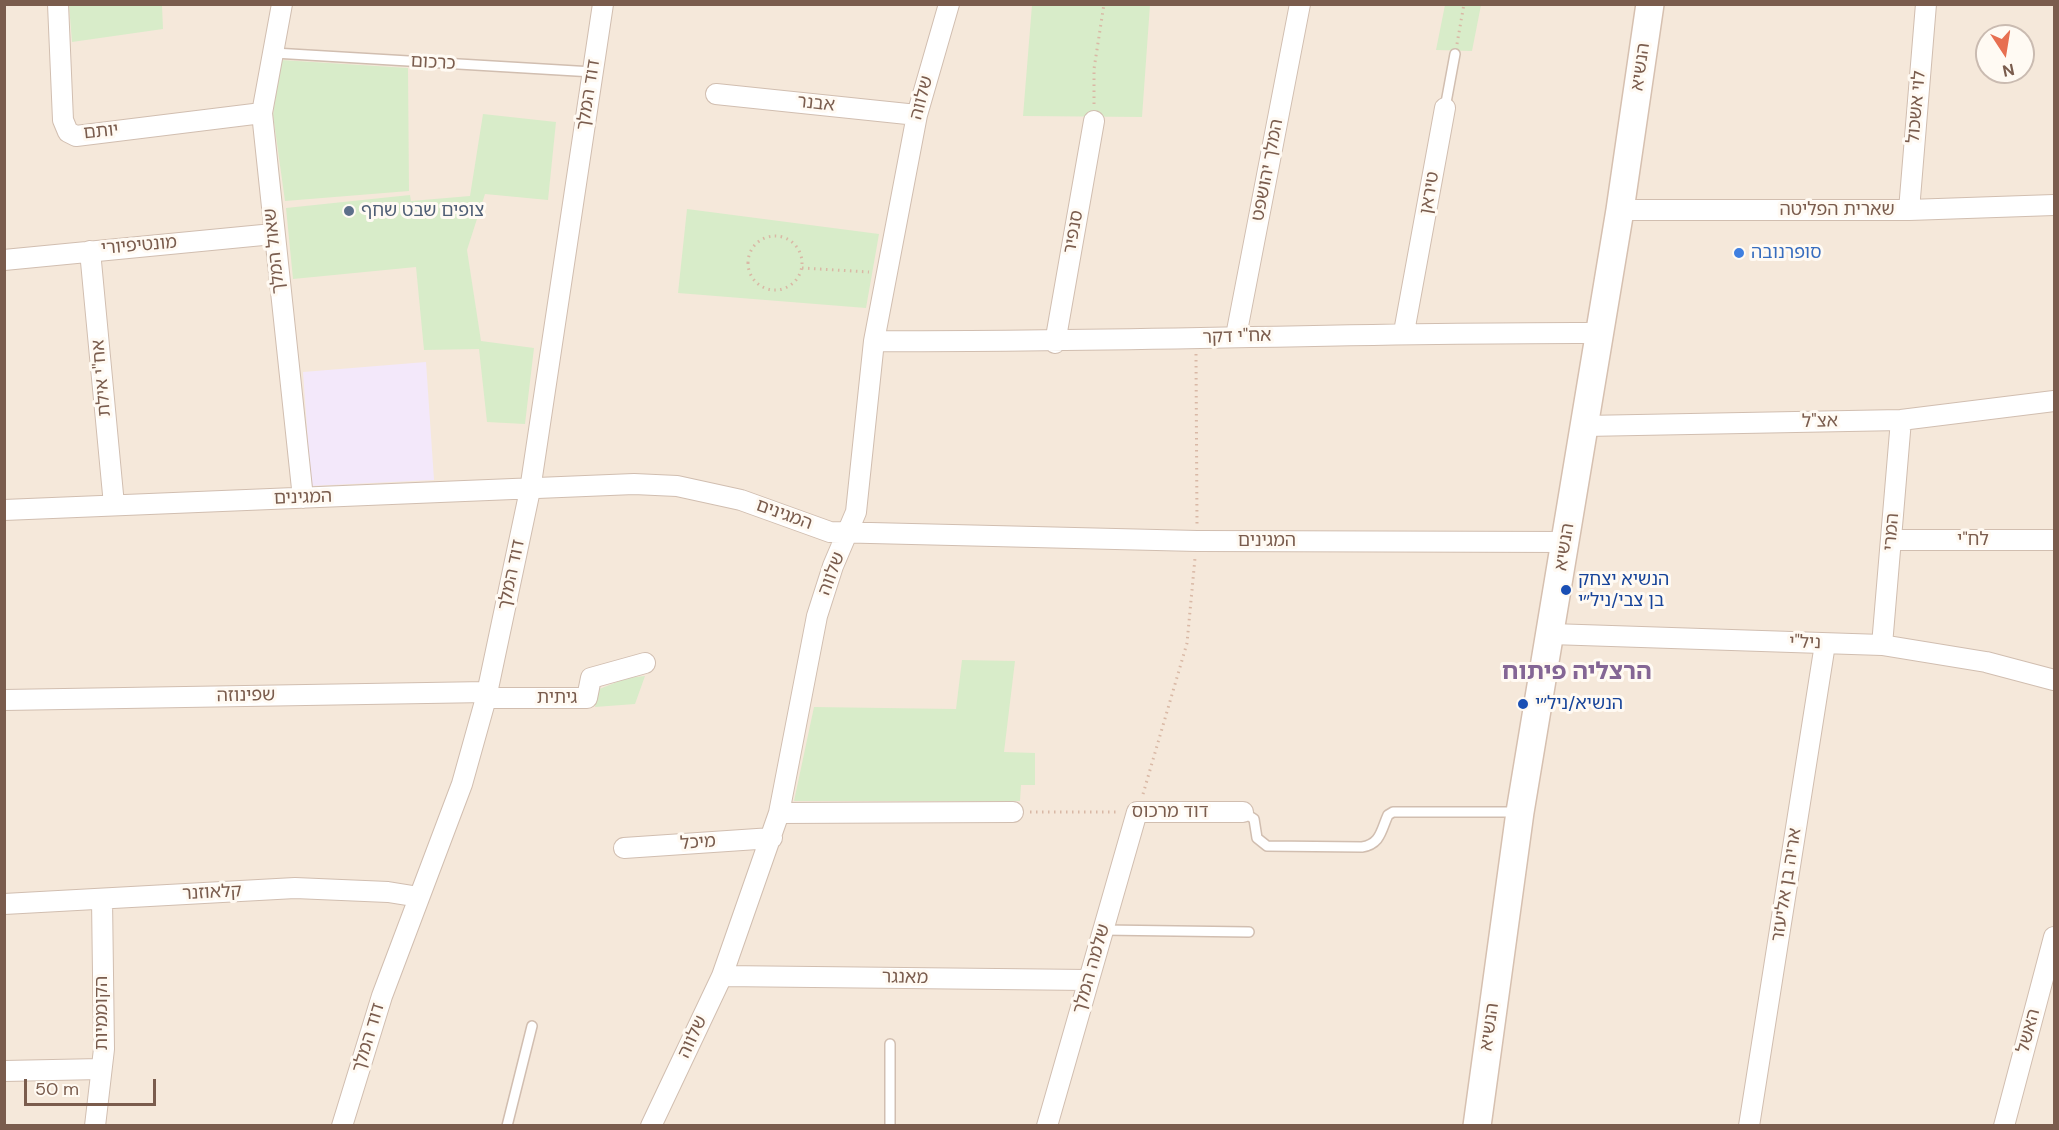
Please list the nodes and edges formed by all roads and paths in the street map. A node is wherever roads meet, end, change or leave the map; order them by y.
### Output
1 (58, 4) edge
2 (282, 4) edge
3 (603, 4) edge
4 (948, 4) edge
5 (1104, 4) edge
6 (1300, 4) edge
7 (1464, 4) edge
8 (1650, 4) edge
9 (1926, 4) edge
10 (274, 53) junction
11 (1455, 54) joint
12 (593, 72) junction
13 (716, 94) dead end
14 (1445, 108) joint
15 (262, 113) junction
16 (917, 115) junction
17 (1094, 121) joint
18 (2055, 205) edge
19 (1620, 210) junction
20 (1909, 210) junction
21 (273, 234) junction
22 (90, 251) junction
23 (4, 260) edge
24 (802, 268) junction
25 (887, 273) junction
26 (1404, 332) junction
27 (1599, 333) junction
28 (1236, 336) junction
29 (1196, 338) junction
30 (874, 341) junction
31 (1055, 342) junction
32 (2055, 400) edge
33 (1901, 420) junction
34 (1585, 426) junction
35 (530, 490) junction
36 (303, 498) junction
37 (114, 505) junction
38 (4, 510) edge
39 (849, 532) junction
40 (1892, 540) junction
41 (2055, 540) edge
42 (1197, 541) junction
43 (1566, 542) junction
44 (1551, 634) junction
45 (1825, 644) junction
46 (1882, 645) junction
47 (645, 663) dead end
48 (2055, 680) edge
49 (486, 695) junction
50 (4, 700) edge
51 (1013, 812) joint
52 (1137, 812) junction
53 (1242, 812) joint
54 (1520, 812) junction
55 (779, 813) junction
56 (772, 838) junction
57 (624, 848) dead end
58 (418, 897) junction
59 (102, 899) junction
60 (4, 904) edge
61 (1103, 930) junction
62 (1249, 932) dead end
63 (2055, 937) edge
64 (722, 976) junction
65 (1088, 980) junction
66 (532, 1026) dead end
67 (890, 1044) dead end
68 (101, 1069) junction
69 (4, 1071) edge
70 (344, 1123) edge
71 (95, 1125) edge
72 (507, 1125) edge
73 (651, 1125) edge
74 (890, 1125) edge
75 (1047, 1125) edge
76 (1477, 1125) edge
77 (1749, 1125) edge
78 (2004, 1125) edge

1 - 15 street, יותם
2 - 10 street, שאול המלך
3 - 12 street, דוד המלך
4 - 16 street, שלווה
5 - 17 path
6 - 28 street, המלך יהושפט
7 - 11 path
8 - 19 street, הנשיא
9 - 20 street, לוי אשכול
10 - 12 lane, כרכום
10 - 15 street, שאול המלך
11 - 14 lane, טיראן
12 - 35 street, דוד המלך
13 - 16 street, אבנר
14 - 26 street, טיראן
15 - 21 street, שאול המלך
16 - 25 street, שלווה
17 - 31 street, סנפיר
18 - 20 street, שארית הפליטה
19 - 20 street, שארית הפליטה
19 - 27 street, הנשיא
21 - 22 street, מונטיפיורי
21 - 36 street, שאול המלך
22 - 23 street, מונטיפיורי
22 - 37 street, אח''י אילת
24 - 24 path
24 - 25 path
25 - 30 street, שלווה
26 - 27 street, אח"י דקר
26 - 28 street, אח"י דקר
27 - 34 street, הנשיא
28 - 29 street, אח"י דקר
29 - 31 street, אח"י דקר
29 - 42 path
30 - 31 street, אח"י דקר
30 - 39 street, שלווה
32 - 33 street, אצ"ל
33 - 34 street, אצ"ל
33 - 40 street, המרי
34 - 43 street, הנשיא
35 - 36 street, המגינים
35 - 39 street, המגינים
35 - 49 street, דוד המלך
36 - 37 street, המגינים
37 - 38 street, המגינים
39 - 42 street, המגינים
39 - 55 street, שלווה
40 - 41 street, לח"י
40 - 46 street, המרי
42 - 43 street, המגינים
42 - 52 path
43 - 44 street, הנשיא
44 - 45 street, ניל"י
44 - 54 street, הנשיא
45 - 46 street, ניל"י
45 - 77 street, אריה בן אליעזר
46 - 48 street, ניל"י
47 - 49 street, גיתית
49 - 50 street, שפינוזה
49 - 58 street, דוד המלך
51 - 52 path, דוד מרכוס
51 - 55 street
52 - 53 street, דוד מרכוס
52 - 61 street, שלמה המלך
53 - 54 lane, דוד מרכוס
54 - 76 street, הנשיא
55 - 56 street, שלווה
56 - 57 street, מיכל
56 - 64 street, שלווה
58 - 59 street, קלאוזנר
58 - 70 street, דוד המלך
59 - 60 street, קלאוזנר
59 - 68 street, הקוממיות
61 - 62 lane
61 - 65 street, שלמה המלך
63 - 78 street, האשל
64 - 65 street, מאנגר
64 - 73 street, שלווה
65 - 75 street, שלמה המלך
66 - 72 lane
67 - 74 lane
68 - 69 street
68 - 71 street, הקוממיות

